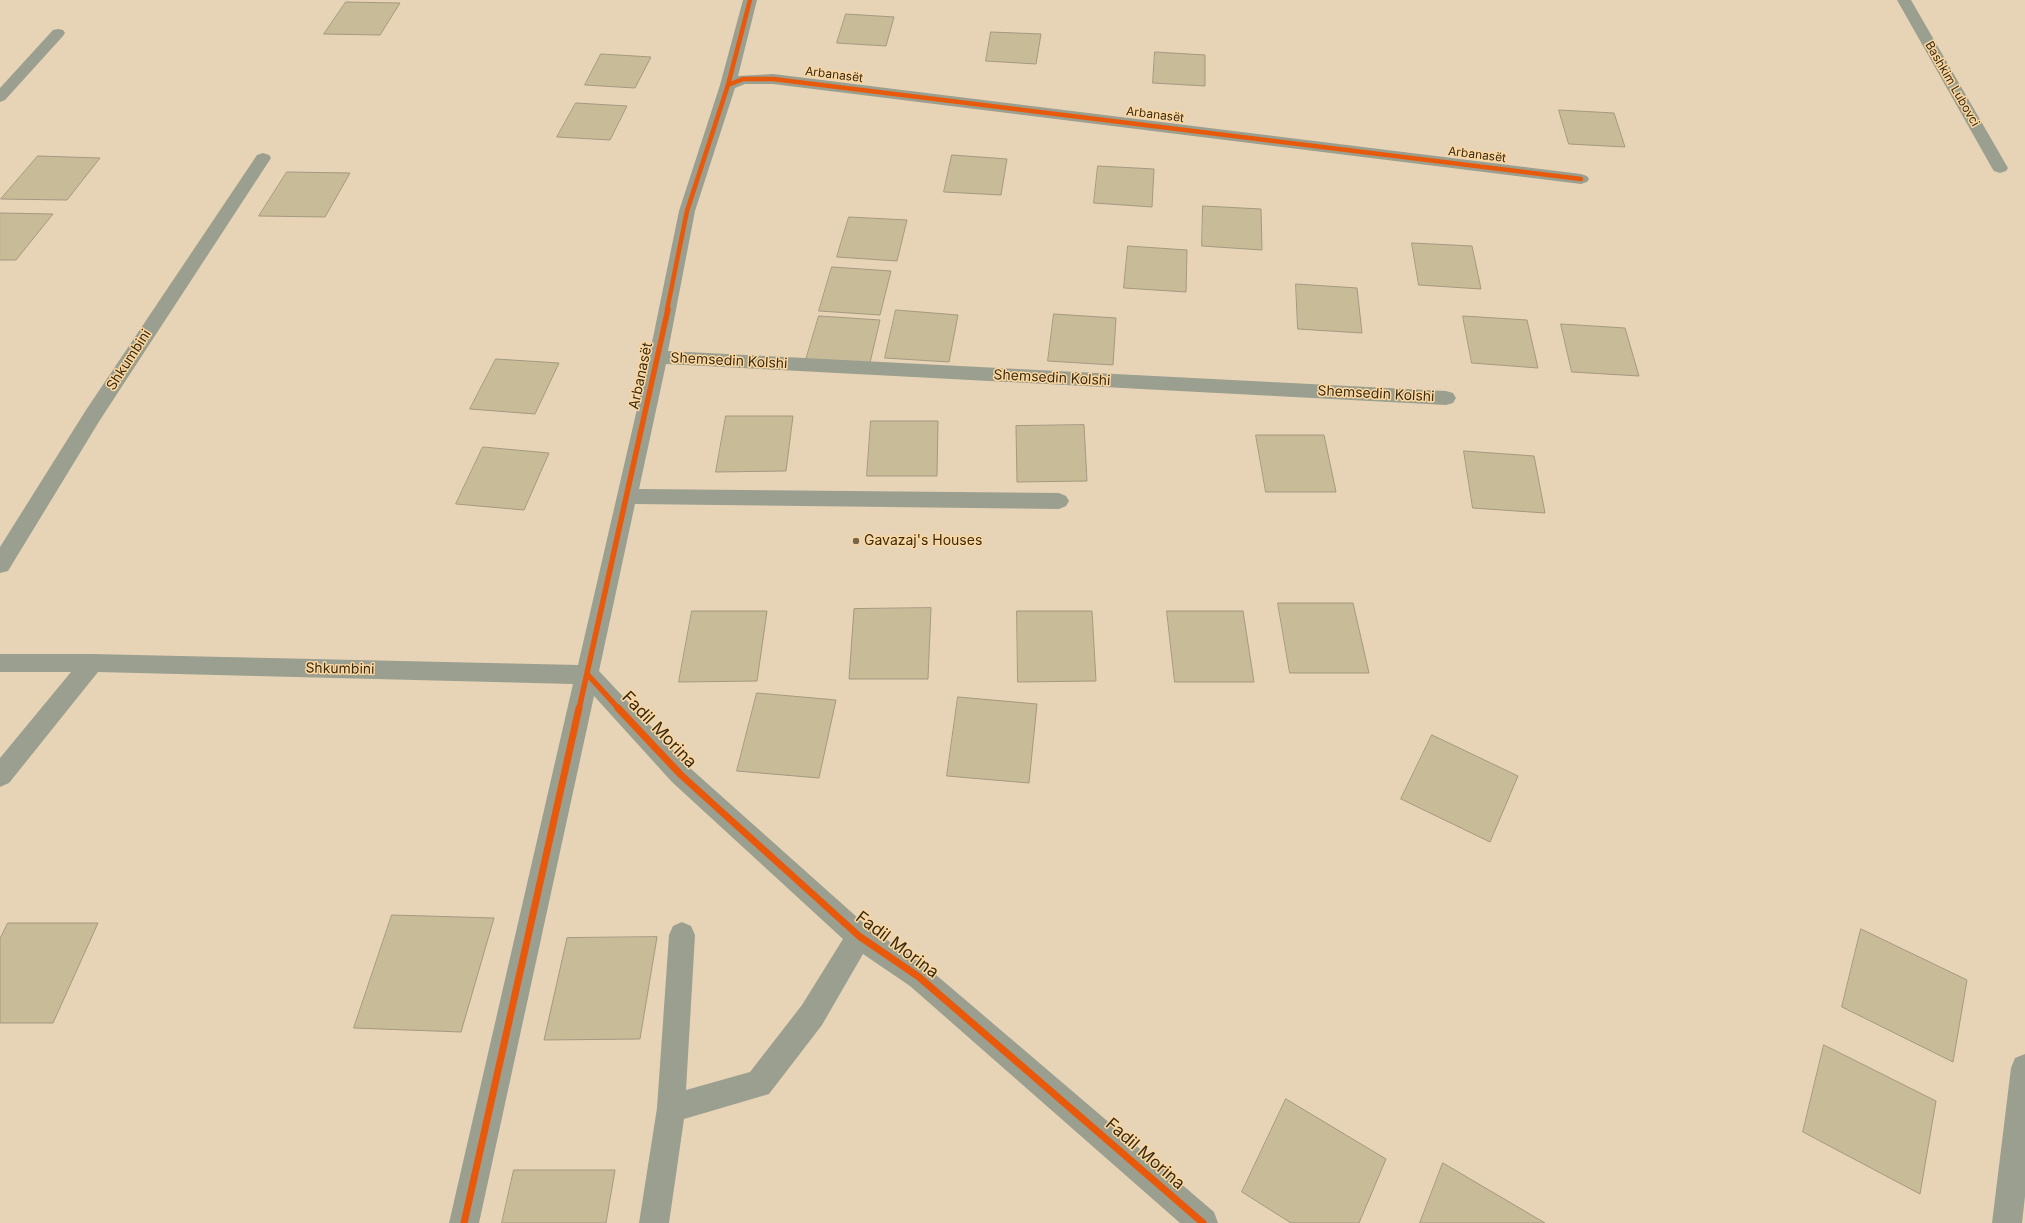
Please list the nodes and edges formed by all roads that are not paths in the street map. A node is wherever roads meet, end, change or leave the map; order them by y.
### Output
1 (750, 0) edge
2 (1904, 0) edge
3 (58, 34) dead end
4 (728, 85) junction
5 (0, 97) edge
6 (263, 158) dead end
7 (2000, 168) dead end
8 (1581, 178) dead end
9 (658, 357) junction
10 (1446, 398) dead end
11 (627, 496) junction
12 (1059, 501) dead end
13 (0, 565) edge
14 (0, 663) edge
15 (92, 663) junction
16 (588, 675) junction
17 (0, 776) edge
18 (682, 935) dead end
19 (859, 936) junction
20 (2025, 1068) edge
21 (671, 1108) junction
22 (464, 1223) edge
23 (654, 1223) edge
24 (1203, 1223) edge
25 (2007, 1223) edge

1 - 4 street, Arbanasët
2 - 7 street, Bashkim Lubovci
3 - 5 street
4 - 8 street, Arbanasët
4 - 9 street, Arbanasët
6 - 13 street, Shkumbini
9 - 10 street, Shemsedin Kolshi
9 - 11 street, Arbanasët
11 - 12 street
11 - 16 street, Arbanasët
14 - 15 street, Shkumbini
15 - 16 street, Shkumbini
15 - 17 street
16 - 19 street, Fadil Morina
16 - 22 street, Arbanasët
18 - 21 street
19 - 21 street
19 - 24 street, Fadil Morina
20 - 25 street
21 - 23 street

